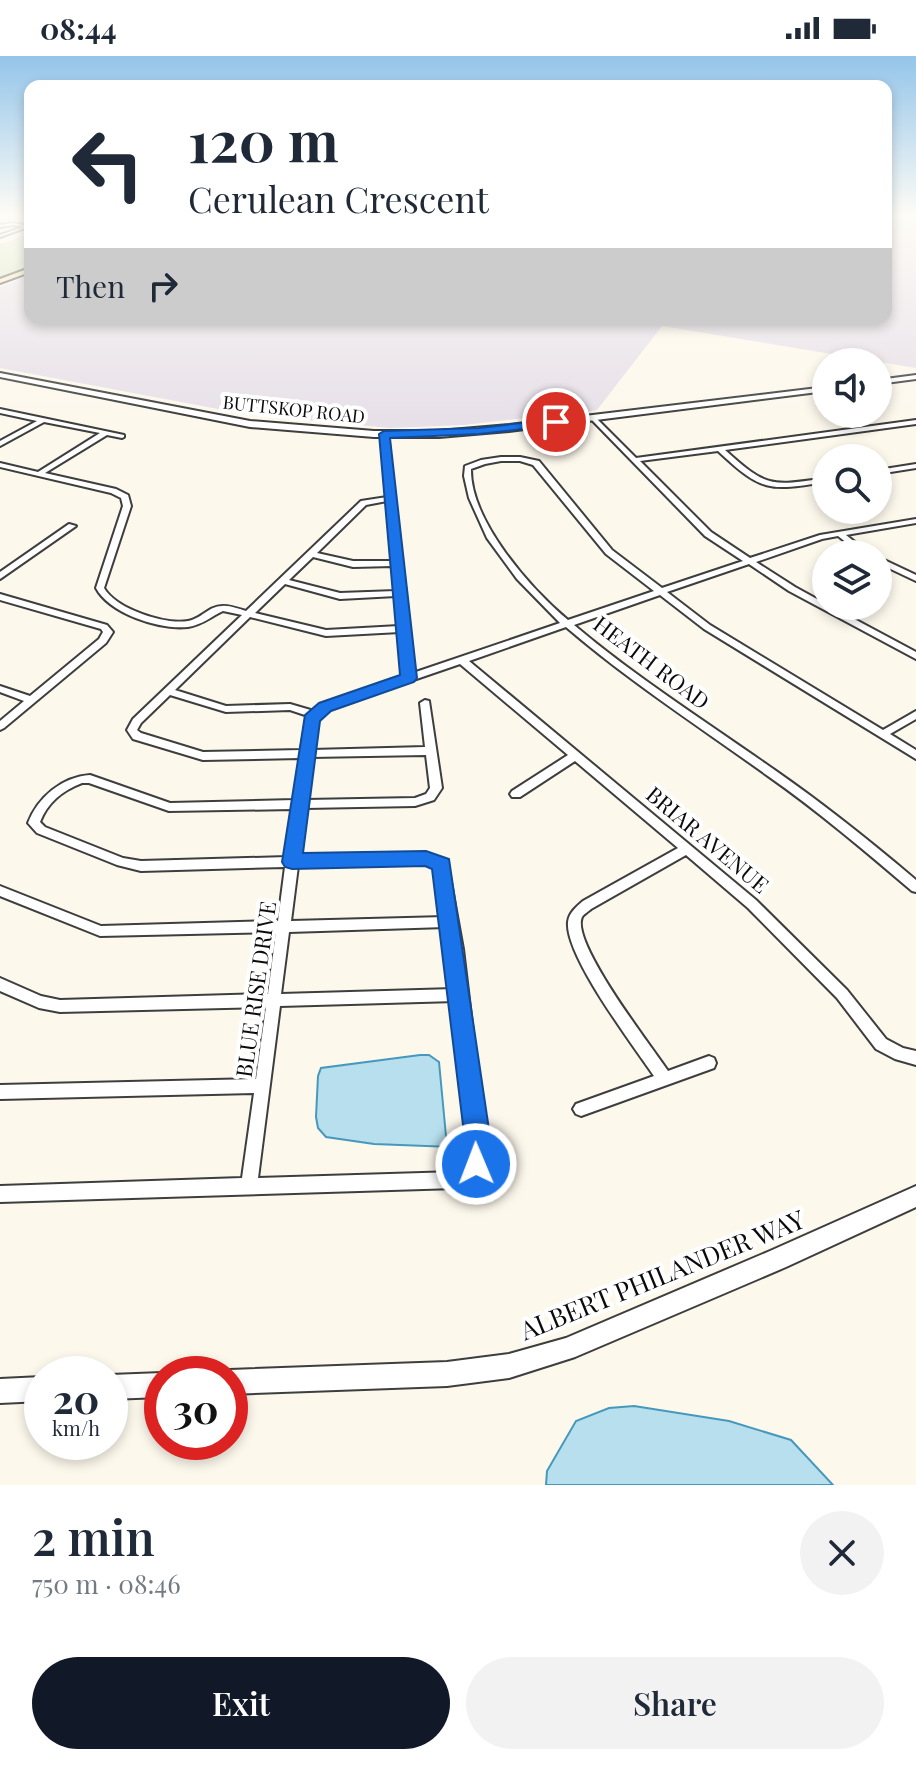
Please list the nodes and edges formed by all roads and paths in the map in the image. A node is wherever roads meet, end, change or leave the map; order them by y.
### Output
1 (0, 375) edge
2 (916, 377) edge
3 (892, 380) edge
4 (812, 391) edge
5 (0, 411) edge
6 (593, 418) junction
7 (43, 420) junction
8 (916, 422) edge
9 (105, 433) junction
10 (384, 434) junction
11 (122, 436) dead end
12 (0, 444) edge
13 (719, 448) junction
14 (634, 460) junction
15 (0, 465) edge
16 (916, 466) edge
17 (892, 470) edge
18 (39, 474) junction
19 (812, 482) edge
20 (391, 498) junction
21 (916, 521) edge
22 (72, 526) dead end
23 (838, 533) junction
24 (847, 540) edge
25 (311, 554) junction
26 (748, 562) junction
27 (397, 563) junction
28 (892, 567) edge
29 (0, 576) edge
30 (916, 578) edge
31 (283, 581) junction
32 (661, 592) junction
33 (400, 593) junction
34 (0, 597) edge
35 (249, 613) junction
36 (569, 624) junction
37 (404, 629) junction
38 (916, 656) edge
39 (462, 660) junction
40 (409, 678) junction
41 (0, 689) edge
42 (168, 691) junction
43 (32, 700) junction
44 (425, 703) dead end
45 (314, 714) junction
46 (916, 714) edge
47 (0, 726) edge
48 (885, 733) junction
49 (431, 751) junction
50 (306, 754) junction
51 (916, 755) edge
52 (574, 756) junction
53 (516, 794) dead end
54 (300, 805) junction
55 (687, 849) junction
56 (292, 862) junction
57 (916, 887) edge
58 (0, 891) edge
59 (451, 922) junction
60 (284, 926) junction
61 (0, 984) edge
62 (460, 995) junction
63 (274, 1001) junction
64 (916, 1058) edge
65 (709, 1063) dead end
66 (665, 1079) junction
67 (262, 1086) junction
68 (0, 1092) edge
69 (581, 1109) dead end
70 (249, 1186) junction
71 (0, 1194) edge
72 (916, 1196) edge
73 (248, 1381) edge
74 (24, 1390) edge
75 (0, 1391) edge

1 - 10 street, BUTTSKOP ROAD
2 - 3 street
4 - 6 street, BUTTSKOP ROAD
5 - 7 street
6 - 10 street, BUTTSKOP ROAD
6 - 14 street
7 - 9 street
7 - 12 street
8 - 13 street
9 - 11 street
9 - 18 street
10 - 20 street
13 - 14 street
13 - 19 street
14 - 26 street
15 - 18 street
16 - 17 street
18 - 35 street
20 - 25 street
20 - 27 street
21 - 23 street
22 - 29 street
23 - 24 street
23 - 26 street
25 - 27 street
25 - 31 street
26 - 32 street
26 - 38 street
27 - 33 street
28 - 30 street
31 - 33 street
31 - 35 street
32 - 36 street
32 - 36 street, HEATH ROAD
32 - 48 street
33 - 37 street
34 - 43 street
35 - 37 street
35 - 42 street
36 - 39 street
36 - 57 street, HEATH ROAD
37 - 40 street
39 - 40 street
39 - 52 street, BRIAR AVENUE
40 - 45 street
41 - 43 street
42 - 45 street
42 - 50 street
43 - 47 street
44 - 49 street
45 - 50 street, BLUE RISE DRIVE
46 - 48 street
48 - 51 street
49 - 50 street
49 - 54 street
50 - 54 street, BLUE RISE DRIVE
52 - 53 street
52 - 55 street, BRIAR AVENUE
54 - 56 street, BLUE RISE DRIVE
54 - 56 street
55 - 64 street, BRIAR AVENUE
55 - 66 street
56 - 59 street
56 - 60 street, BLUE RISE DRIVE
58 - 60 street
59 - 60 street
59 - 62 street
60 - 63 street, BLUE RISE DRIVE
61 - 63 street
62 - 63 street
62 - 70 street
63 - 67 street, BLUE RISE DRIVE
65 - 66 street
66 - 69 street
67 - 68 street
67 - 70 street, BLUE RISE DRIVE
70 - 71 street
72 - 73 street, ALBERT PHILANDER WAY
74 - 75 street

